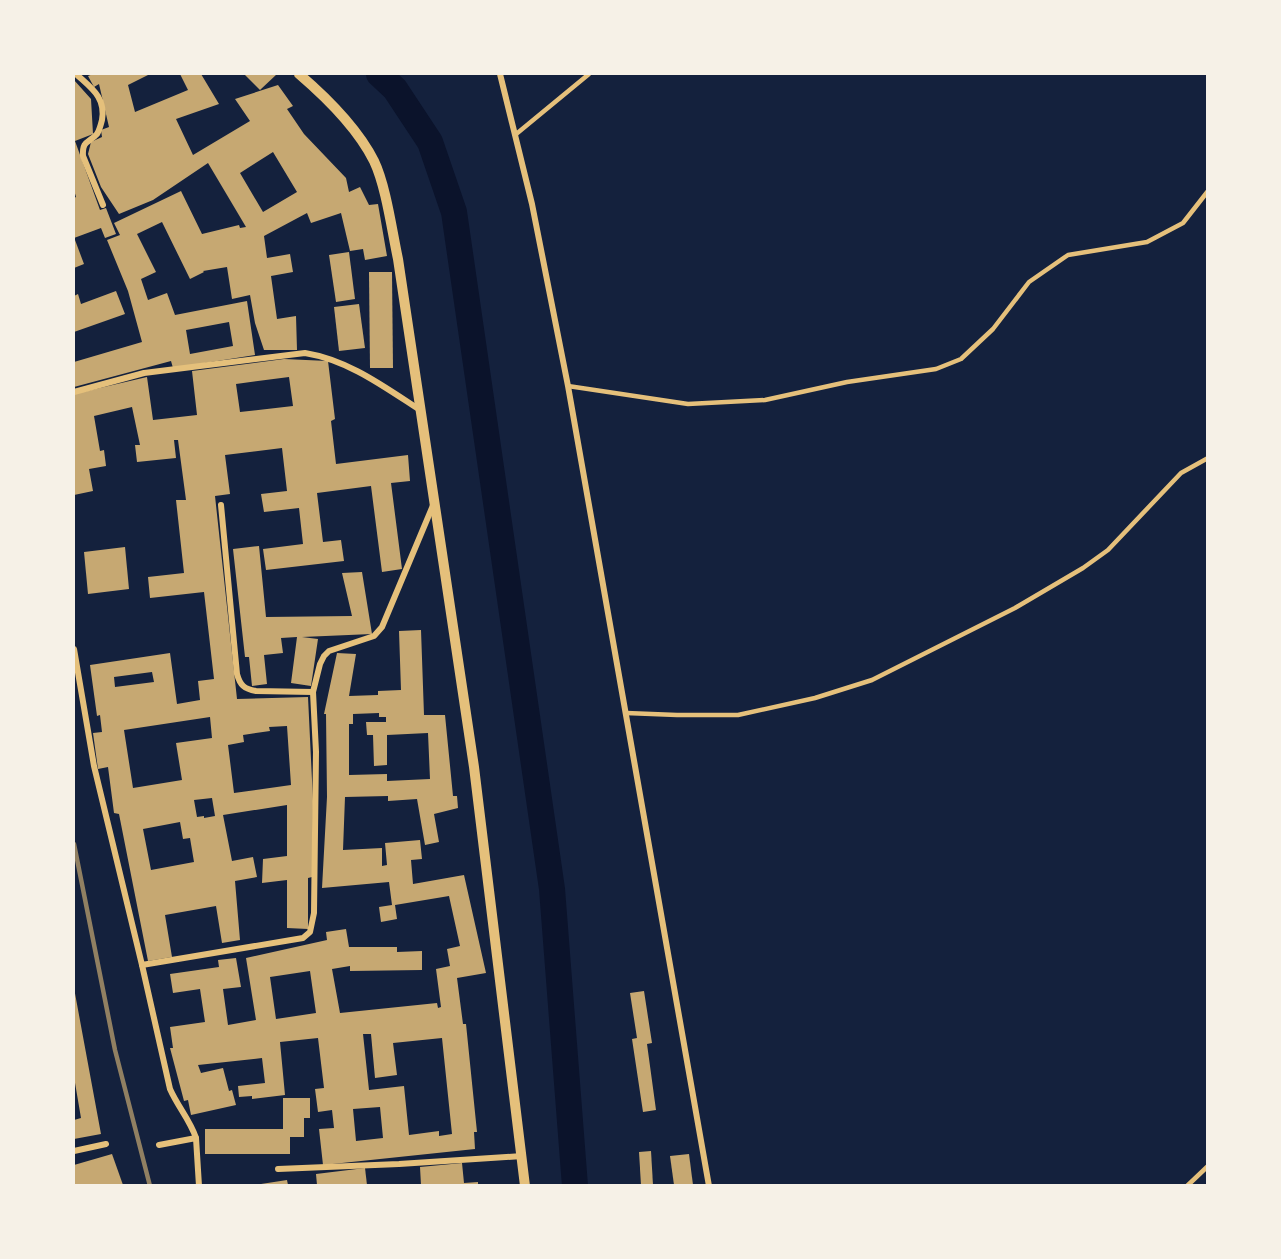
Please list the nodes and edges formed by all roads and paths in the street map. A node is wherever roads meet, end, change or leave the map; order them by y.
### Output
1 (76, 74) edge
2 (299, 74) edge
3 (500, 74) edge
4 (589, 74) edge
5 (515, 135) junction
6 (1208, 191) edge
7 (103, 205) dead end
8 (568, 386) junction
9 (74, 392) edge
10 (420, 410) junction
11 (1208, 458) edge
12 (434, 503) junction
13 (221, 505) dead end
14 (74, 649) edge
15 (313, 692) junction
16 (626, 712) junction
17 (142, 965) junction
18 (196, 1138) junction
19 (106, 1144) dead end
20 (159, 1145) dead end
21 (74, 1150) edge
22 (522, 1156) junction
23 (1208, 1166) edge
24 (278, 1169) dead end
25 (199, 1185) edge
26 (525, 1185) edge
27 (709, 1185) edge
28 (1187, 1185) edge

1 - 7 street
2 - 10 street
3 - 5 street
4 - 5 lane
5 - 8 street
6 - 8 lane
8 - 16 street
9 - 10 street
10 - 12 street
11 - 16 lane
12 - 15 street
12 - 22 street
13 - 15 street
14 - 17 street
15 - 17 street
16 - 27 street
17 - 18 street
18 - 20 street
18 - 25 street
19 - 21 street
22 - 24 street
22 - 26 street
23 - 28 lane

